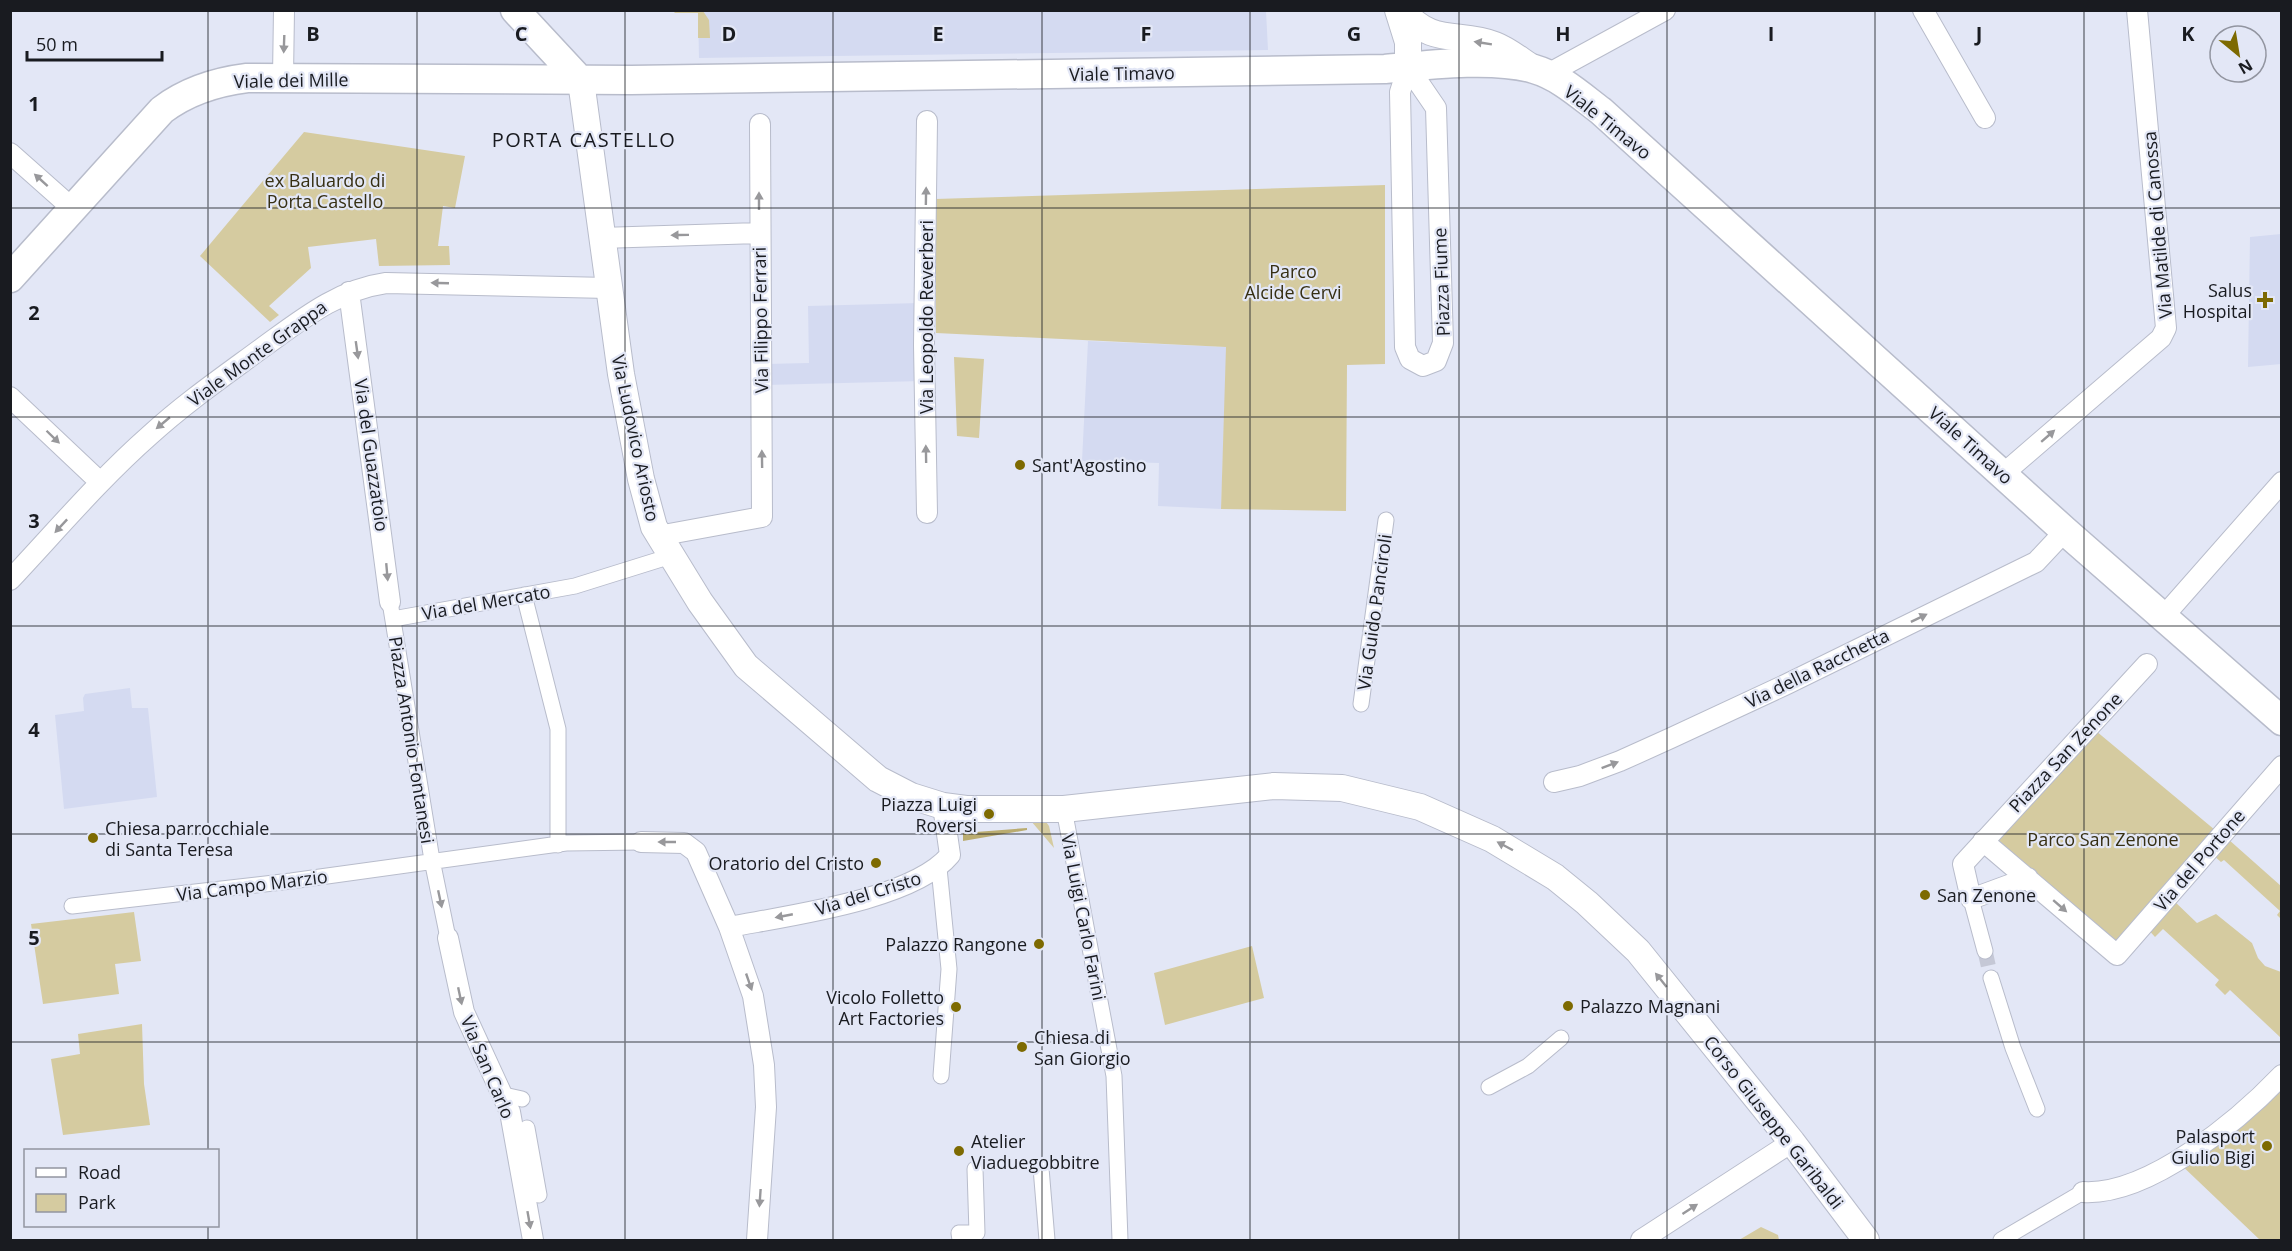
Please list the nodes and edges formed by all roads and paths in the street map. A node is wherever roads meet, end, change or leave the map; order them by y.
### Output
1 (284, 10) edge
2 (515, 10) edge
3 (1398, 10) edge
4 (1665, 10) edge
5 (1923, 10) edge
6 (2138, 10) edge
7 (1408, 67) junction
8 (1540, 72) junction
9 (283, 77) junction
10 (581, 81) junction
11 (1985, 118) dead end
12 (927, 121) dead end
13 (760, 124) dead end
14 (10, 153) edge
15 (72, 207) junction
16 (759, 233) junction
17 (601, 238) junction
18 (10, 278) edge
19 (608, 288) junction
20 (349, 292) junction
21 (10, 397) edge
22 (2003, 474) junction
23 (2282, 482) edge
24 (100, 483) junction
25 (927, 513) dead end
26 (1386, 520) dead end
27 (2066, 531) junction
28 (665, 546) junction
29 (10, 580) edge
30 (524, 595) junction
31 (391, 610) junction
32 (2163, 616) junction
33 (2147, 664) dead end
34 (1361, 704) dead end
35 (2282, 721) edge
36 (2282, 766) edge
37 (1554, 782) dead end
38 (943, 806) junction
39 (1064, 809) junction
40 (1983, 841) junction
41 (641, 843) joint
42 (558, 845) junction
43 (432, 860) junction
44 (939, 868) junction
45 (2028, 878) junction
46 (1971, 899) junction
47 (72, 906) dead end
48 (729, 927) junction
49 (448, 938) joint
50 (1985, 951) tunnel mouth
51 (1991, 978) tunnel mouth
52 (1561, 1038) dead end
53 (2282, 1075) edge
54 (941, 1076) dead end
55 (1489, 1087) dead end
56 (2037, 1109) dead end
57 (527, 1128) dead end
58 (1792, 1142) junction
59 (1041, 1168) dead end
60 (975, 1169) dead end
61 (2083, 1192) joint
62 (539, 1195) dead end
63 (533, 1240) edge
64 (757, 1240) edge
65 (960, 1240) edge
66 (1047, 1240) edge
67 (1120, 1240) edge
68 (1641, 1240) edge
69 (1866, 1240) edge
70 (2001, 1240) edge

1 -> 9 street
2 - 10 main road
3 - 7 street
8 -> 3 street
4 - 8 street
5 - 11 street
22 -> 6 street, Via Matilde di Canossa
7 - 7 street, Piazza Fiume
7 - 8 main road, Viale Timavo
7 - 10 main road, Viale Timavo
8 - 22 main road, Viale Timavo
9 - 10 main road, Viale dei Mille
9 - 15 main road, Viale dei Mille
10 - 17 street, Via Ludovico Ariosto
25 -> 12 street, Via Leopoldo Reverberi
16 -> 13 street, Via Filippo Ferrari
15 -> 14 street
15 - 18 main road, Viale dei Mille
16 -> 17 street
28 -> 16 street, Via Filippo Ferrari
17 - 19 street, Via Ludovico Ariosto
19 -> 20 street, Viale Monte Grappa
19 - 28 street, Via Ludovico Ariosto
20 -> 24 street, Viale Monte Grappa
20 -> 31 street, Via del Guazzatoio
21 -> 24 street
22 - 27 main road, Viale Timavo
23 - 32 street
24 -> 29 street, Viale Monte Grappa
26 - 34 street, Via Guido Panciroli
27 - 32 main road, Viale Timavo
37 -> 27 street, Via della Racchetta
28 - 30 street, Via del Mercato
28 - 38 street, Via Ludovico Ariosto
30 - 31 street, Via del Mercato
30 - 42 street
31 - 43 street, Piazza Antonio Fontanesi
32 - 35 main road, Viale Timavo
33 - 40 street, Piazza San Zenone
45 -> 36 street, Via del Portone
38 - 39 street
38 - 44 street, Via del Cristo
58 -> 39 street, Corso Giuseppe Garibaldi
39 - 67 street, Via Luigi Carlo Farini
40 - 45 street
40 - 46 street, Piazza San Zenone
41 - 42 street, Via Campo Marzio
48 -> 41 street
42 - 43 street, Via Campo Marzio
43 - 47 street, Via Campo Marzio
43 -> 49 street, Via San Carlo
44 -> 48 street, Via del Cristo
44 - 54 street
45 - 46 street
46 - 50 street
48 -> 64 street
49 -> 63 street, Via San Carlo
51 - 56 street
52 - 55 street
53 - 61 street
57 - 62 street
68 -> 58 street
58 - 69 street, Corso Giuseppe Garibaldi
59 - 66 street
60 - 65 street
61 - 70 street

